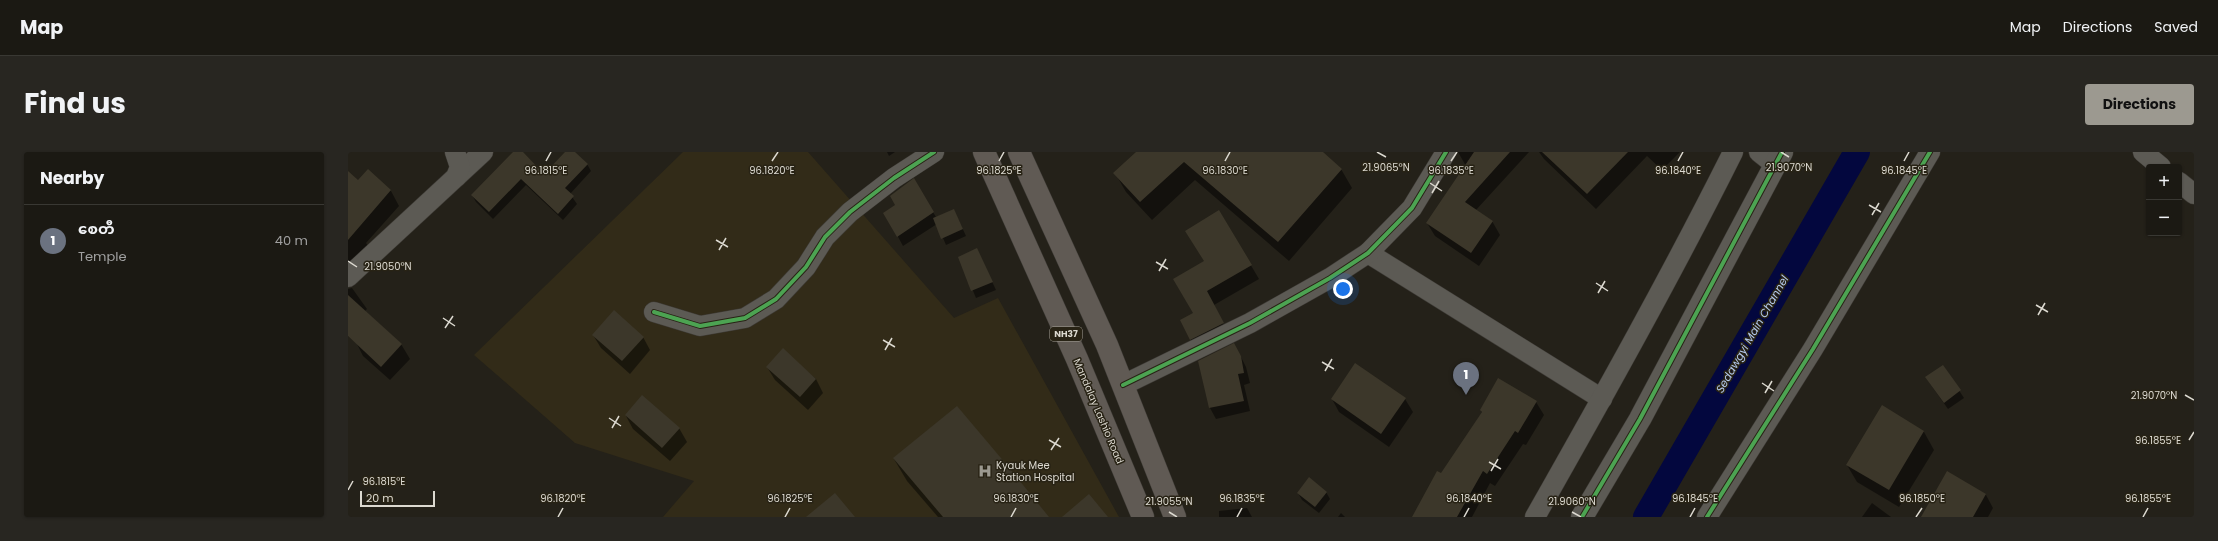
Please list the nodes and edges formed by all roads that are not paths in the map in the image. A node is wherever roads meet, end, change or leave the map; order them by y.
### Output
1 (455, 152) edge
2 (483, 152) edge
3 (934, 152) edge
4 (984, 152) edge
5 (1019, 152) edge
6 (1446, 152) edge
7 (1733, 152) edge
8 (1930, 152) edge
9 (2144, 152) edge
10 (1772, 156) edge
11 (2158, 164) edge
12 (456, 177) junction
13 (2182, 184) edge
14 (2194, 194) edge
15 (1368, 253) junction
16 (348, 277) edge
17 (654, 312) dead end
18 (1123, 385) junction
19 (1602, 399) junction
20 (1143, 517) edge
21 (1175, 517) edge
22 (1535, 517) edge
23 (1582, 517) edge
24 (1707, 517) edge

1 - 12 street
2 - 12 street
3 - 17 street
4 - 20 highway, Mandalay Lashio Road / NH37
5 - 18 highway, NH37
6 - 15 street
7 - 19 street
8 - 24 street
9 - 11 street
10 - 23 street
12 - 16 street
13 - 14 street
15 - 18 street
15 - 19 street
18 - 21 highway, NH37
19 - 22 street

